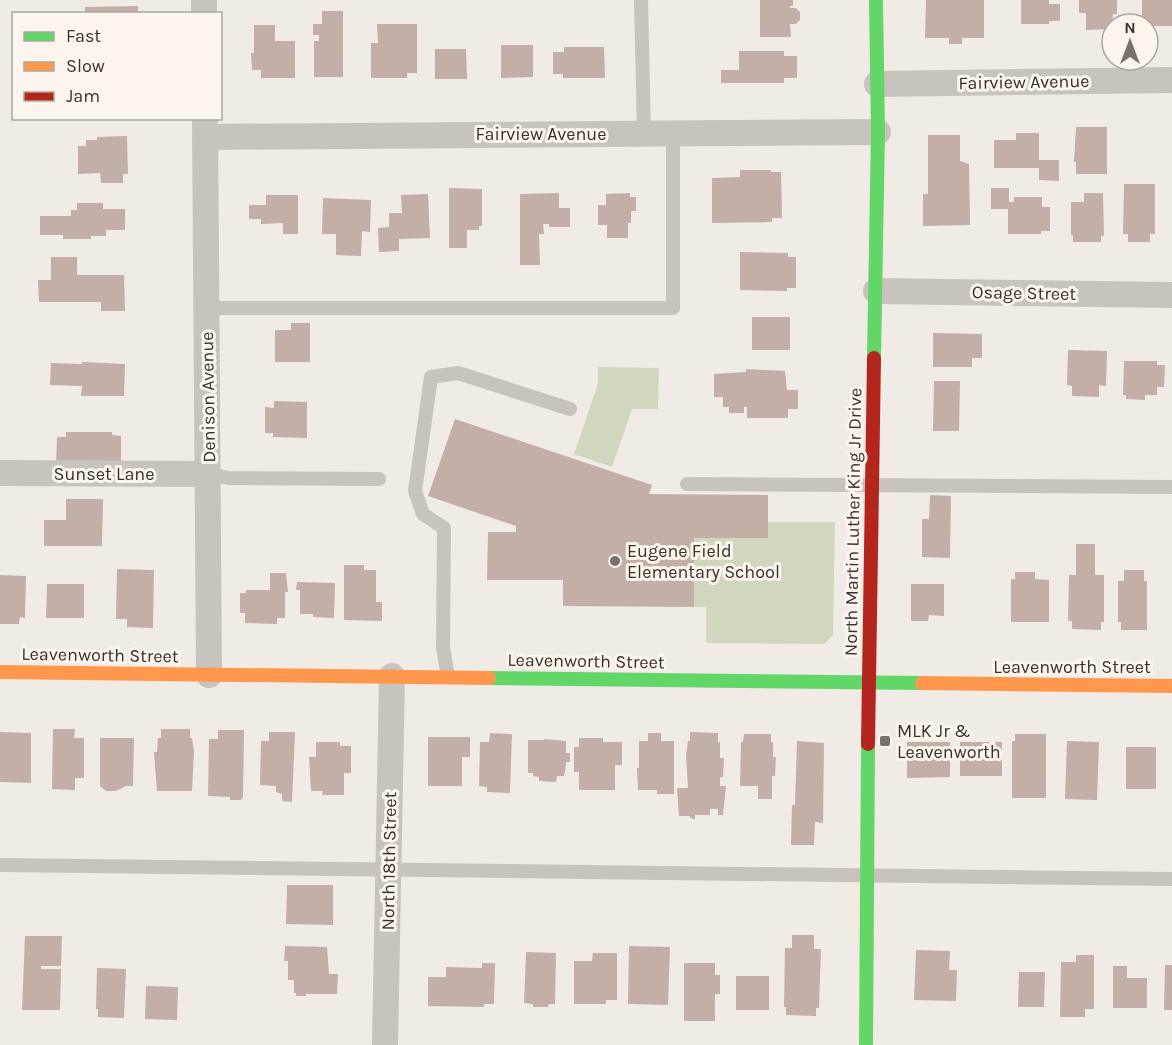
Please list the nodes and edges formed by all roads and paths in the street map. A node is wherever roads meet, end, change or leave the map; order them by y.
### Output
1 (642, 0) edge
2 (876, 0) edge
3 (1172, 80) edge
4 (877, 84) junction
5 (205, 128) edge
6 (878, 132) junction
7 (673, 133) junction
8 (644, 134) junction
9 (876, 291) junction
10 (1172, 295) edge
11 (207, 309) junction
12 (570, 409) dead end
13 (0, 473) edge
14 (209, 474) junction
15 (379, 479) dead end
16 (687, 483) dead end
17 (872, 485) junction
18 (1172, 487) edge
19 (0, 672) edge
20 (209, 675) junction
21 (392, 676) junction
22 (448, 677) junction
23 (868, 683) junction
24 (1172, 686) edge
25 (0, 865) edge
26 (389, 868) junction
27 (867, 876) junction
28 (1172, 879) edge
29 (385, 1045) edge
30 (866, 1045) edge

1 - 8 lane
2 - 4 street, North Martin Luther King Jr Drive
3 - 4 street, Fairview Avenue
4 - 6 street, North Martin Luther King Jr Drive
5 - 8 street, Fairview Avenue
5 - 11 street, Denison Avenue
6 - 7 street, Fairview Avenue
6 - 9 street, North Martin Luther King Jr Drive
7 - 8 street, Fairview Avenue
7 - 11 lane
9 - 10 street, Osage Street
9 - 17 street, North Martin Luther King Jr Drive
11 - 14 street, Denison Avenue
12 - 22 lane
13 - 14 street, Sunset Lane
14 - 15 lane
14 - 20 street, Denison Avenue
16 - 17 lane
17 - 18 lane
17 - 23 street, North Martin Luther King Jr Drive
19 - 20 street, Leavenworth Street
20 - 21 street, Leavenworth Street
21 - 22 street, Leavenworth Street
21 - 26 street, North 18th Street
22 - 23 street, Leavenworth Street
23 - 24 street, Leavenworth Street
23 - 27 street, North Martin Luther King Jr Drive
25 - 26 lane
26 - 27 lane
26 - 29 street, North 18th Street
27 - 28 lane
27 - 30 street, North Martin Luther King Jr Drive

